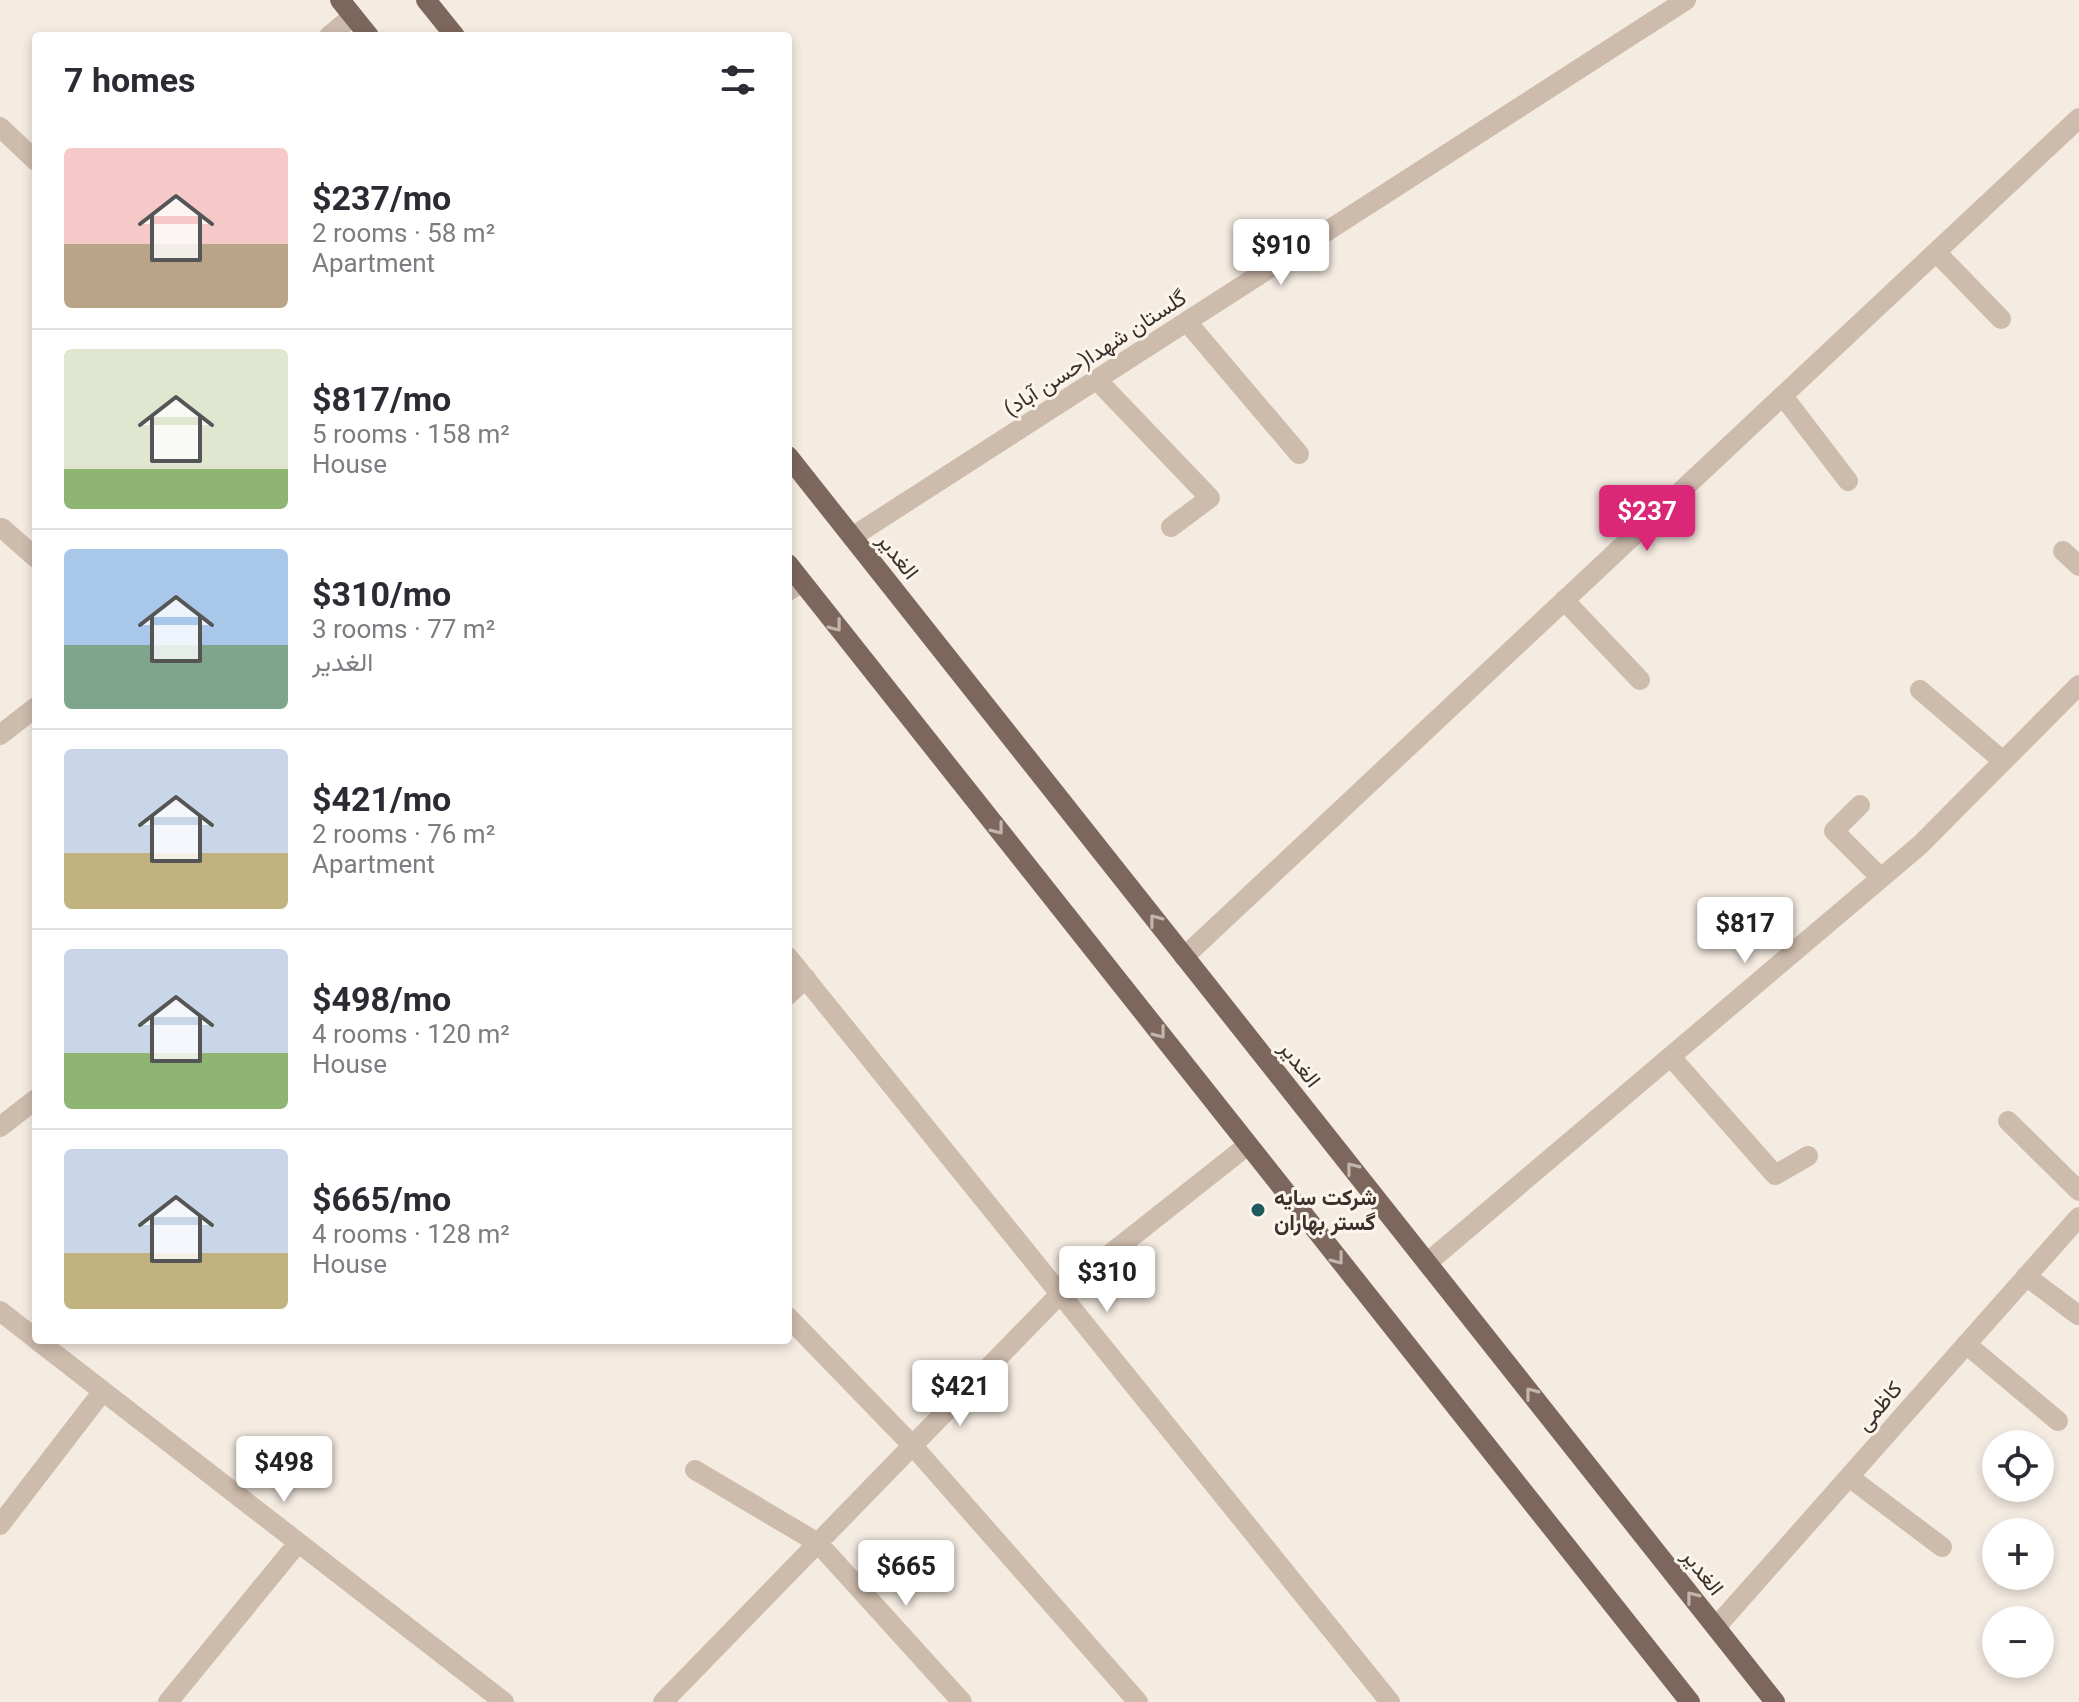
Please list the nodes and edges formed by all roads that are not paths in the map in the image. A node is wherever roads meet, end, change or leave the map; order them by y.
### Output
1 (426, 0) edge
2 (1686, 0) edge
3 (347, 8) edge
4 (332, 32) edge
5 (366, 32) edge
6 (452, 32) edge
7 (2079, 118) edge
8 (0, 127) edge
9 (32, 157) edge
10 (1936, 252) junction
11 (2001, 319) dead end
12 (1187, 322) junction
13 (1097, 380) junction
14 (1783, 396) junction
15 (1299, 454) dead end
16 (792, 461) edge
17 (1848, 481) dead end
18 (1171, 527) dead end
19 (2, 528) dead end
20 (852, 537) junction
21 (2063, 551) dead end
22 (32, 554) edge
23 (2079, 566) edge
24 (795, 586) edge
25 (1564, 600) junction
26 (1640, 680) dead end
27 (2079, 685) edge
28 (1920, 690) dead end
29 (32, 710) edge
30 (0, 735) edge
31 (2003, 761) junction
32 (1860, 805) dead end
33 (1881, 878) junction
34 (1184, 957) junction
35 (792, 962) edge
36 (806, 978) junction
37 (792, 991) edge
38 (1671, 1057) junction
39 (32, 1102) edge
40 (2008, 1121) dead end
41 (0, 1127) edge
42 (1248, 1145) junction
43 (1808, 1156) dead end
44 (2079, 1191) edge
45 (2076, 1225) edge
46 (1427, 1263) junction
47 (2026, 1276) junction
48 (1062, 1292) junction
49 (0, 1311) edge
50 (2078, 1315) edge
51 (792, 1321) edge
52 (32, 1337) edge
53 (41, 1344) edge
54 (1966, 1344) junction
55 (103, 1391) junction
56 (2058, 1421) dead end
57 (913, 1446) junction
58 (695, 1470) dead end
59 (1849, 1477) junction
60 (0, 1525) edge
61 (298, 1543) junction
62 (818, 1543) junction
63 (1942, 1547) dead end
64 (1716, 1627) junction
65 (168, 1702) edge
66 (504, 1702) edge
67 (663, 1702) edge
68 (962, 1702) edge
69 (1138, 1702) edge
70 (1390, 1702) edge
71 (1690, 1702) edge
72 (1775, 1702) edge

1 - 6 main road
2 - 12 street, گلستان شهدا(حسن آباد)
3 - 4 street
3 - 5 main road
7 - 10 street
8 - 9 street
10 - 11 street
10 - 14 street
12 - 13 street, گلستان شهدا(حسن آباد)
12 - 15 street
13 - 18 street
13 - 20 street, گلستان شهدا(حسن آباد)
14 - 17 street
14 - 25 street
16 - 20 main road, الغدیر
19 - 22 street
34 -> 20 main road, الغدیر
21 - 23 street
24 -> 42 main road
25 - 26 street
25 - 34 street
27 - 31 street
28 - 31 street
29 - 30 street
31 - 33 street
32 - 33 street
33 - 38 street
46 -> 34 main road, الغدیر
35 - 36 street
36 - 37 street
36 - 48 street
38 - 43 street
38 - 46 street
39 - 41 street
40 - 44 street
42 - 48 street
42 -> 71 main road
45 - 47 street, کاظمی
64 -> 46 main road, الغدیر
47 - 50 street
47 - 54 street, کاظمی
48 - 57 street
48 - 70 street
49 - 52 street
51 - 57 street
53 - 55 street
54 - 56 street
54 - 59 street, کاظمی
55 - 60 street
55 - 61 street
57 - 62 street
57 - 69 street
58 - 62 street
59 - 63 street
59 - 64 street, کاظمی
61 - 65 street
61 - 66 street
62 - 67 street
62 - 68 street
64 - 72 main road, الغدیر

